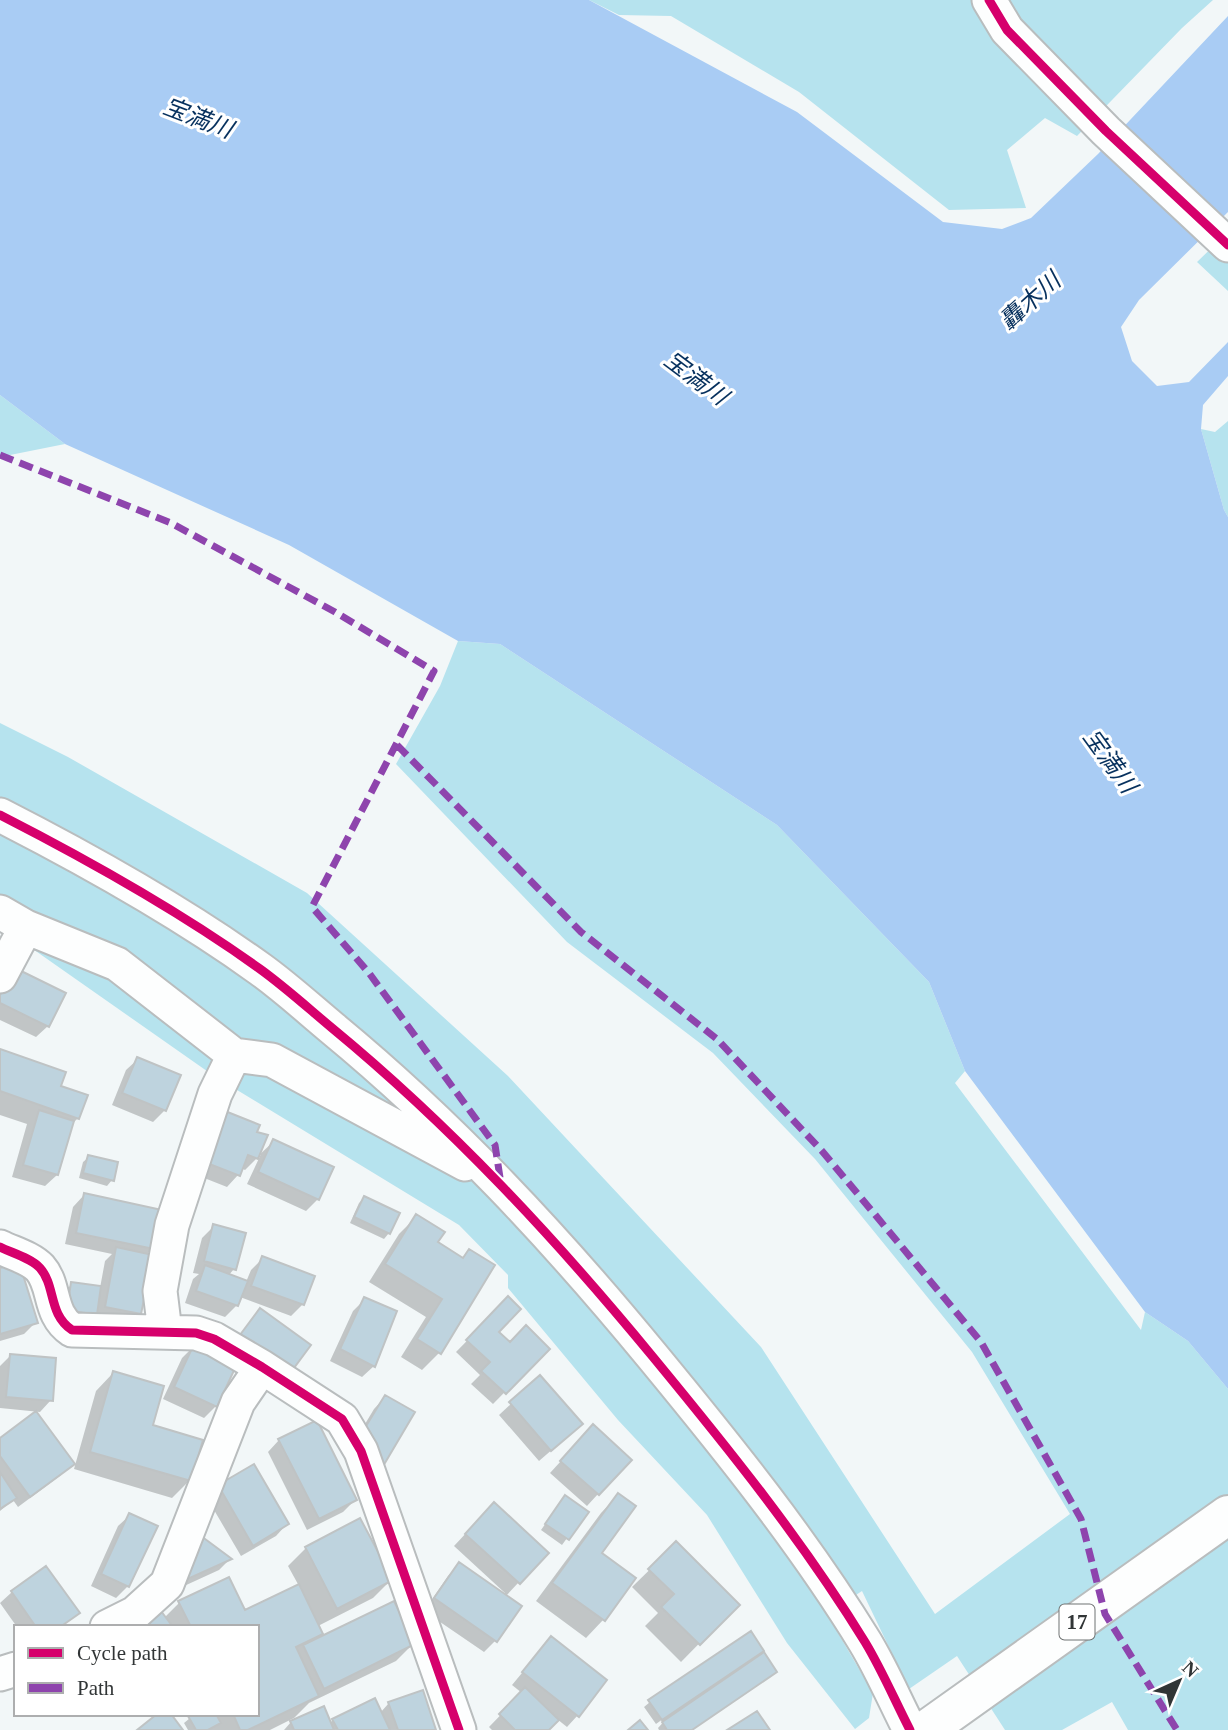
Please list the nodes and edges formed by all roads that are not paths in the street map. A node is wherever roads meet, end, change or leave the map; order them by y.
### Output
1 (989, 0) edge
2 (1223, 241) edge
3 (0, 815) edge
4 (13, 920) edge
5 (0, 976) edge
6 (234, 1055) junction
7 (501, 1184) junction
8 (0, 1247) edge
9 (165, 1332) junction
10 (262, 1367) junction
11 (1228, 1515) edge
12 (111, 1625) edge
13 (459, 1730) edge
14 (910, 1730) edge
15 (926, 1730) edge

1 - 2 street
3 - 7 street
4 - 5 street
4 - 6 street
6 - 7 street
6 - 9 street
7 - 14 street
8 - 9 street
9 - 10 street
10 - 12 street
10 - 13 street
11 - 15 main road, 17

